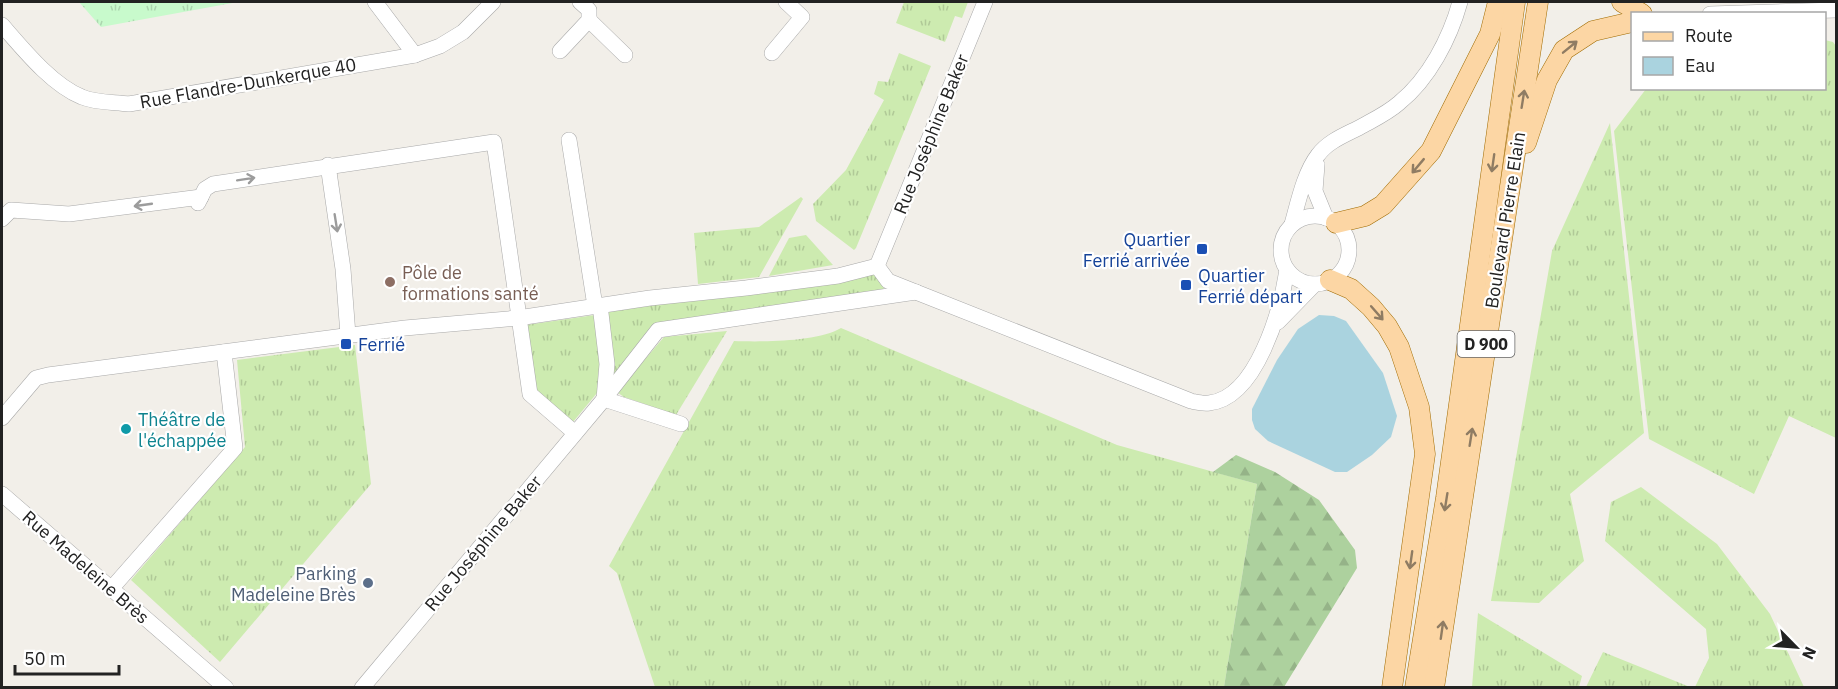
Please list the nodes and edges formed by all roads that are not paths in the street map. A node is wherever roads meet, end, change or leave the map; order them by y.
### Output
1 (375, 2) edge
2 (493, 2) edge
3 (580, 2) edge
4 (786, 2) edge
5 (985, 2) edge
6 (1460, 2) edge
7 (1498, 2) edge
8 (1515, 2) edge
9 (1538, 2) edge
10 (1622, 2) edge
11 (1836, 10) edge
12 (1639, 12) edge
13 (1773, 12) edge
14 (589, 20) junction
15 (1631, 22) edge
16 (2, 25) edge
17 (561, 51) dead end
18 (772, 53) dead end
19 (415, 55) junction
20 (625, 55) dead end
21 (569, 140) dead end
22 (1317, 156) junction
23 (328, 165) junction
24 (1508, 196) junction
25 (2, 219) edge
26 (1331, 220) junction
27 (1292, 224) junction
28 (877, 266) junction
29 (1287, 270) junction
30 (1322, 282) junction
31 (916, 292) junction
32 (597, 306) junction
33 (518, 318) junction
34 (1274, 326) junction
35 (348, 335) junction
36 (224, 352) junction
37 (604, 399) junction
38 (2, 418) edge
39 (681, 424) dead end
40 (575, 433) junction
41 (2, 494) edge
42 (111, 589) junction
43 (226, 687) edge
44 (362, 687) edge
45 (1392, 687) edge
46 (1415, 687) edge
47 (1434, 687) edge

1 - 19 street
2 - 19 street, Rue Flandre-Dunkerque 40
3 - 14 street
4 - 18 street
5 - 28 street, Rue Joséphine Baker
6 - 22 street
7 -> 26 main road
8 -> 46 main road, Boulevard Pierre Elain / D 900
24 -> 9 main road, Boulevard Pierre Elain / D 900
10 - 12 main road
11 - 13 street
14 - 17 street
14 - 20 street
24 -> 15 main road
16 - 19 street, Rue Flandre-Dunkerque 40
21 - 32 street
22 - 26 street
22 - 27 street
23 - 25 street
23 - 33 street
23 -> 35 street
47 -> 24 main road, Boulevard Pierre Elain / D 900
26 - 27 street
26 - 30 street
27 - 29 street
28 - 31 street
28 - 32 street
29 - 30 street
29 - 34 street
30 - 34 street
30 -> 45 main road
31 - 34 street
31 - 37 street, Rue Joséphine Baker
32 - 33 street
32 - 37 street
33 - 35 street
33 - 40 street
35 - 36 street
36 - 38 street
36 - 42 street
37 - 39 street
37 - 40 street, Rue Joséphine Baker
40 - 44 street, Rue Joséphine Baker
41 - 42 street, Rue Madeleine Brès
42 - 43 street, Rue Madeleine Brès

